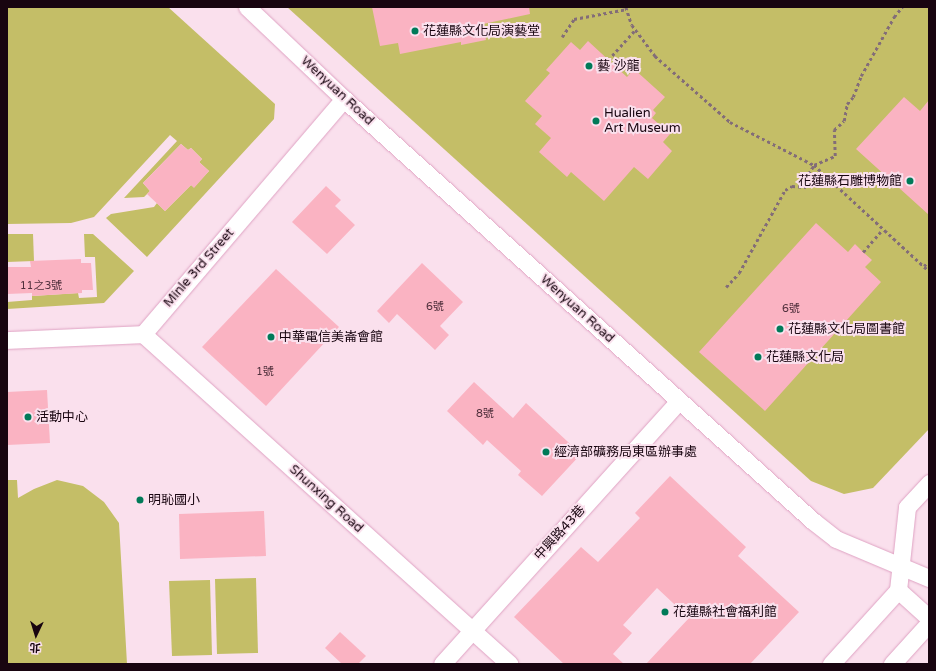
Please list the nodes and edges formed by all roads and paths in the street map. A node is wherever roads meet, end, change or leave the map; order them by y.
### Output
1 (247, 7) edge
2 (902, 7) edge
3 (626, 8) edge
4 (635, 30) junction
5 (562, 38) dead end
6 (608, 60) dead end
7 (344, 99) junction
8 (814, 165) junction
9 (883, 229) junction
10 (863, 252) dead end
11 (929, 261) edge
12 (924, 266) junction
13 (929, 271) edge
14 (726, 287) dead end
15 (144, 334) junction
16 (7, 340) edge
17 (678, 402) junction
18 (929, 483) edge
19 (901, 566) junction
20 (929, 578) edge
21 (898, 590) junction
22 (929, 618) edge
23 (929, 623) edge
24 (472, 631) junction
25 (442, 664) edge
26 (509, 664) edge
27 (831, 664) edge
28 (892, 664) edge

1 - 7 street, Wenyuan Road
2 - 8 path
3 - 4 path
3 - 5 path
4 - 6 path
4 - 8 path
7 - 15 street, Minle 3rd Street
7 - 17 street, Wenyuan Road
8 - 9 path
8 - 14 path
9 - 10 path
9 - 12 path
11 - 12 path
12 - 13 path
15 - 16 street
15 - 24 street, Shunxing Road
17 - 19 street, Wenyuan Road
17 - 24 street, 中興路43巷
18 - 19 street
19 - 20 street, Wenyuan Road
19 - 21 street
21 - 22 street
21 - 27 street
23 - 28 street
24 - 25 street, 中興路43巷
24 - 26 street, Shunxing Road

